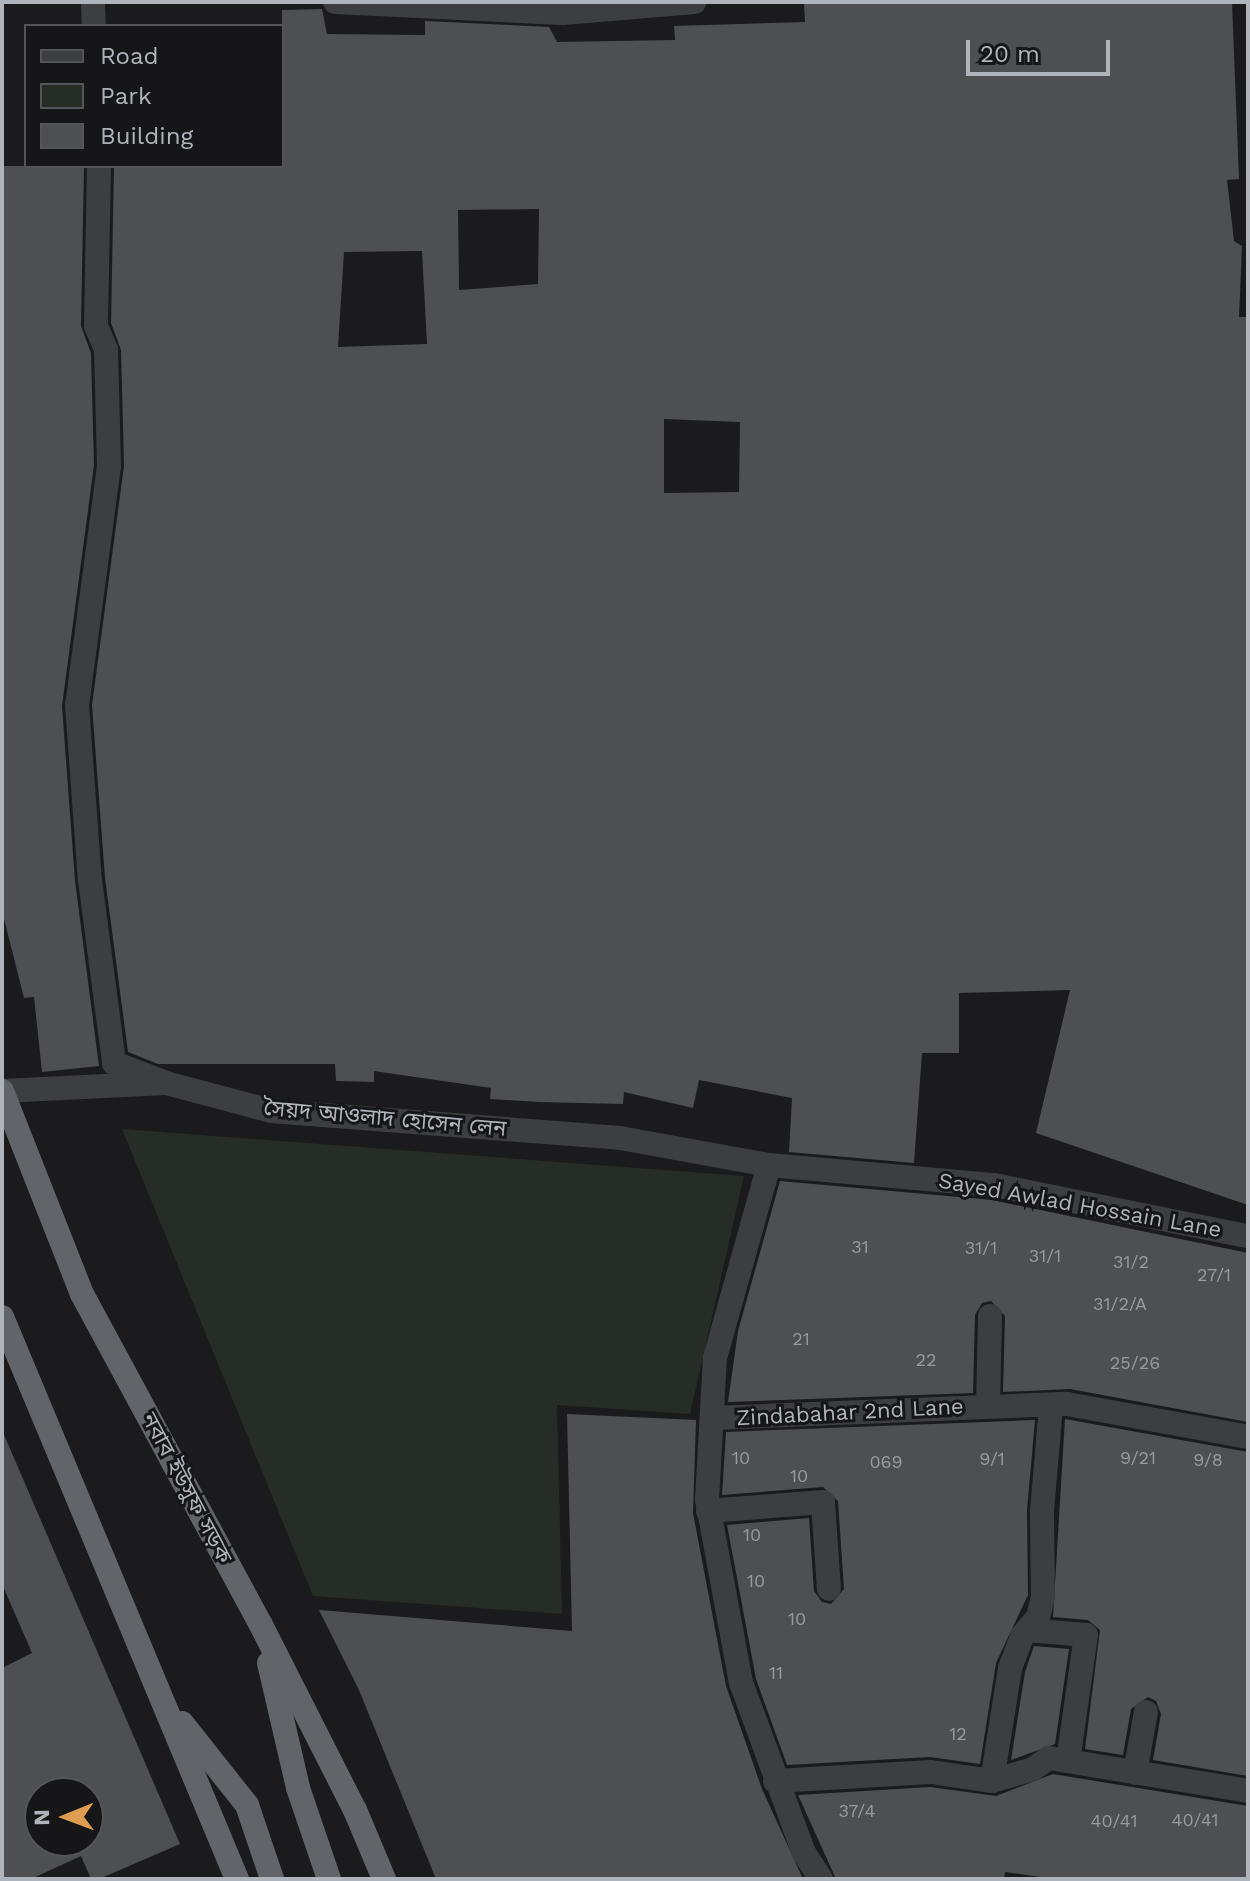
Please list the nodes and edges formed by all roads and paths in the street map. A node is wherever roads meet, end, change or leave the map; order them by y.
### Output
1 (93, 2) edge
2 (335, 2) edge
3 (695, 2) edge
4 (94, 24) edge
5 (99, 168) edge
6 (166, 1083) junction
7 (2, 1091) edge
8 (769, 1165) junction
9 (1248, 1236) edge
10 (990, 1316) dead end
11 (2, 1317) edge
12 (988, 1406) junction
13 (1051, 1406) junction
14 (712, 1418) junction
15 (1248, 1437) edge
16 (708, 1511) junction
17 (829, 1589) dead end
18 (261, 1625) junction
19 (1027, 1630) junction
20 (161, 1696) junction
21 (1146, 1712) dead end
22 (1068, 1761) junction
23 (1135, 1773) junction
24 (775, 1781) junction
25 (992, 1781) junction
26 (1248, 1791) edge
27 (378, 1877) edge
28 (237, 1879) edge
29 (272, 1879) edge
30 (329, 1879) edge
31 (821, 1879) edge

1 - 4 street
2 - 3 street
5 - 6 street
6 - 7 street, সৈয়দ আওলাদ হোসেন লেন
6 - 8 street, সৈয়দ আওলাদ হোসেন লেন
7 - 18 highway, নবাব ইউসুফ সড়ক
8 - 9 street, Sayed Awlad Hossain Lane
8 - 14 street, Zindabahar 2nd Lane
10 - 12 street, Zindabahar 2nd Lane
11 - 20 highway
12 - 13 street, Zindabahar 2nd Lane
12 - 14 street, Zindabahar 2nd Lane
13 - 15 street, Zindabahar 2nd Lane
13 - 19 street
14 - 16 street, Zindabahar 2nd Lane
16 - 17 street
16 - 24 street, Zindabahar 2nd Lane
18 - 27 highway, নবাব ইউসুফ সড়ক
18 - 30 highway
19 - 22 street
19 - 25 street
20 - 28 highway
20 - 29 highway
21 - 23 street
22 - 23 street
22 - 25 street
23 - 26 street
24 - 25 street
24 - 31 street, Zindabahar 2nd Lane

